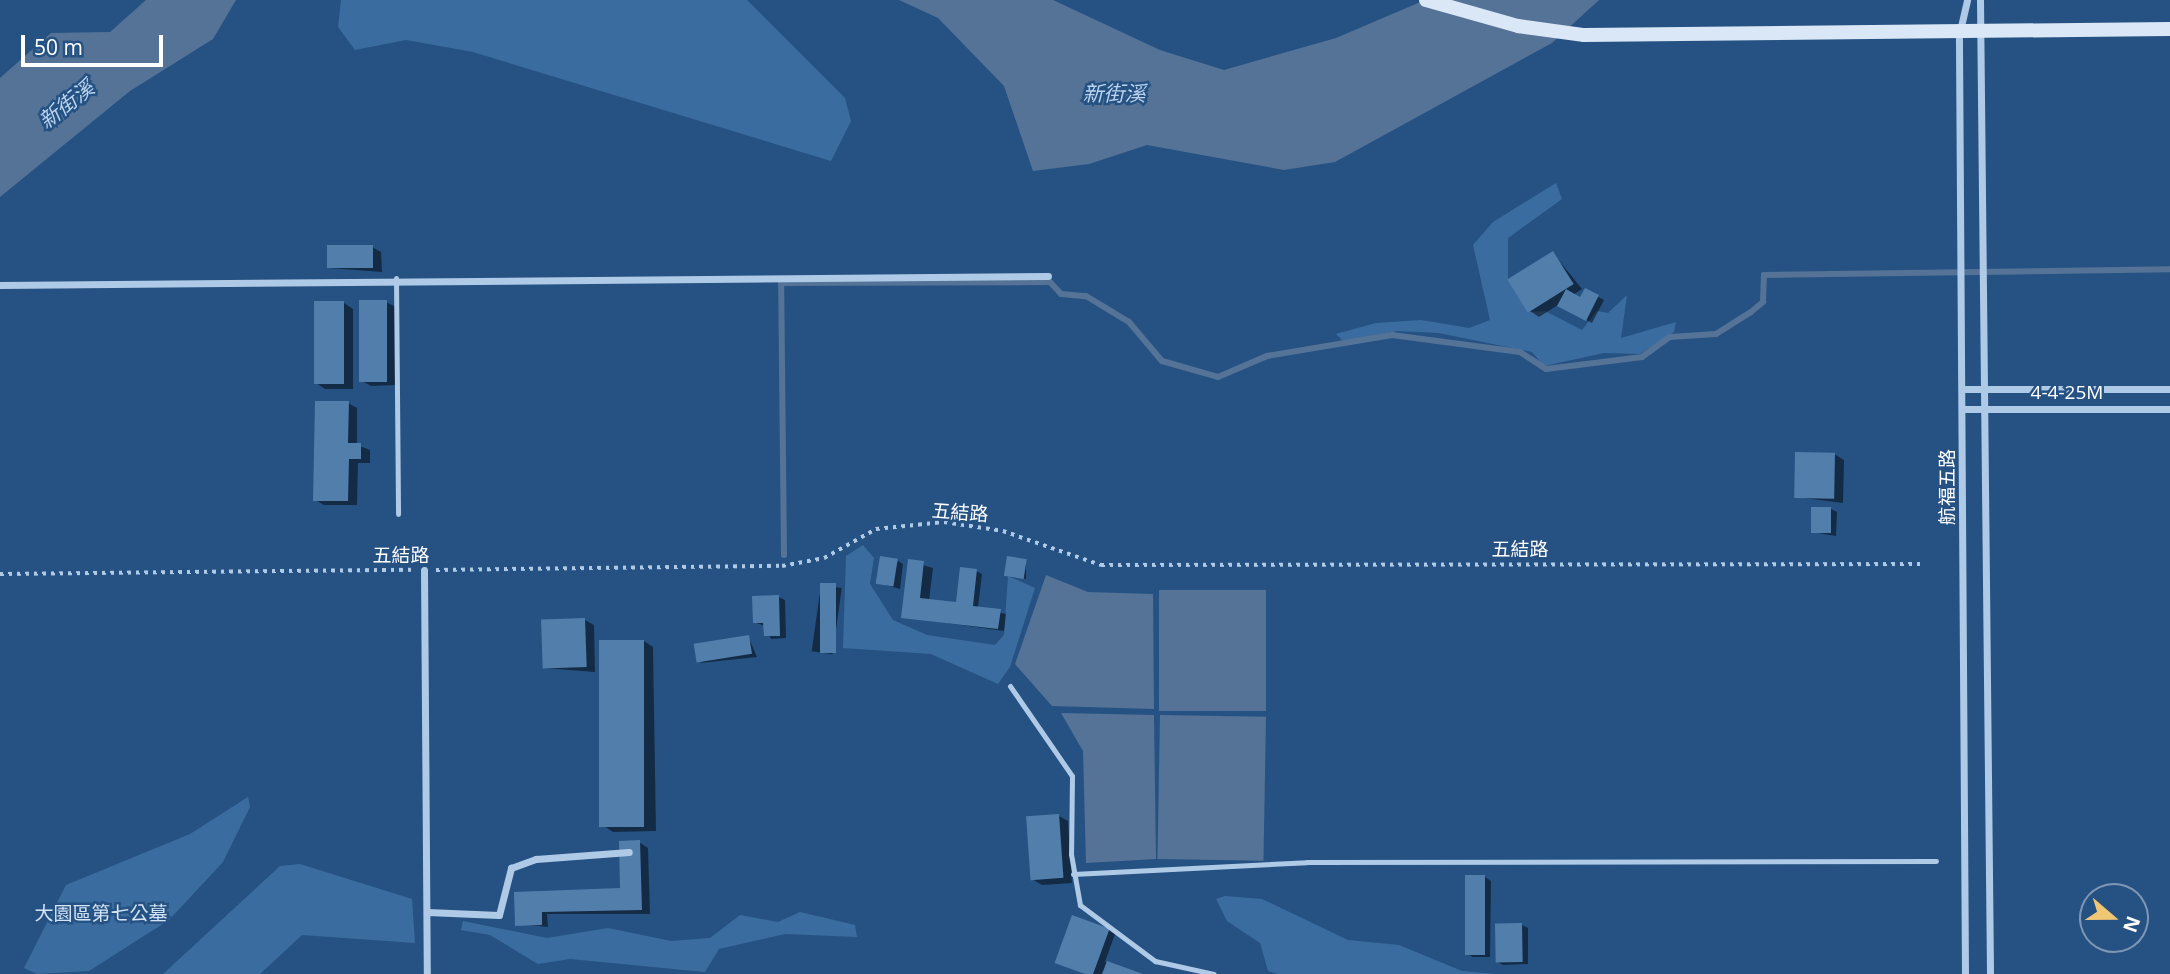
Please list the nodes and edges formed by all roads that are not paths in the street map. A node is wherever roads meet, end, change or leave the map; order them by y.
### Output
1 (1426, 0) edge
2 (1967, 0) edge
3 (1980, 0) edge
4 (2170, 29) edge
5 (1984, 30) junction
6 (1959, 36) junction
7 (1048, 276) dead end
8 (397, 278) junction
9 (0, 285) edge
10 (1964, 389) junction
11 (1987, 389) junction
12 (2170, 389) edge
13 (1964, 409) junction
14 (1987, 409) junction
15 (2170, 409) edge
16 (398, 514) dead end
17 (424, 570) road end
18 (1010, 686) dead end
19 (628, 852) dead end
20 (1937, 861) dead end
21 (1073, 874) junction
22 (427, 912) junction
23 (427, 974) edge
24 (1214, 974) edge
25 (1965, 974) edge
26 (1990, 974) edge

1 - 6 street
2 - 6 street, 航福五路
3 - 5 street, 航福五路
4 - 5 street
5 - 6 street
5 - 11 street, 航福五路
6 - 10 street, 航福五路
7 - 8 street
8 - 9 street
8 - 16 lane
10 - 11 street, 4-4-25M
10 - 13 street, 航福五路
11 - 12 street, 4-4-25M
11 - 14 street, 航福五路
13 - 14 street, 4-4-25M
13 - 25 street, 航福五路
14 - 15 street, 4-4-25M
14 - 26 street, 航福五路
17 - 22 street
18 - 21 lane
19 - 22 street
20 - 21 lane
21 - 24 lane
22 - 23 street

